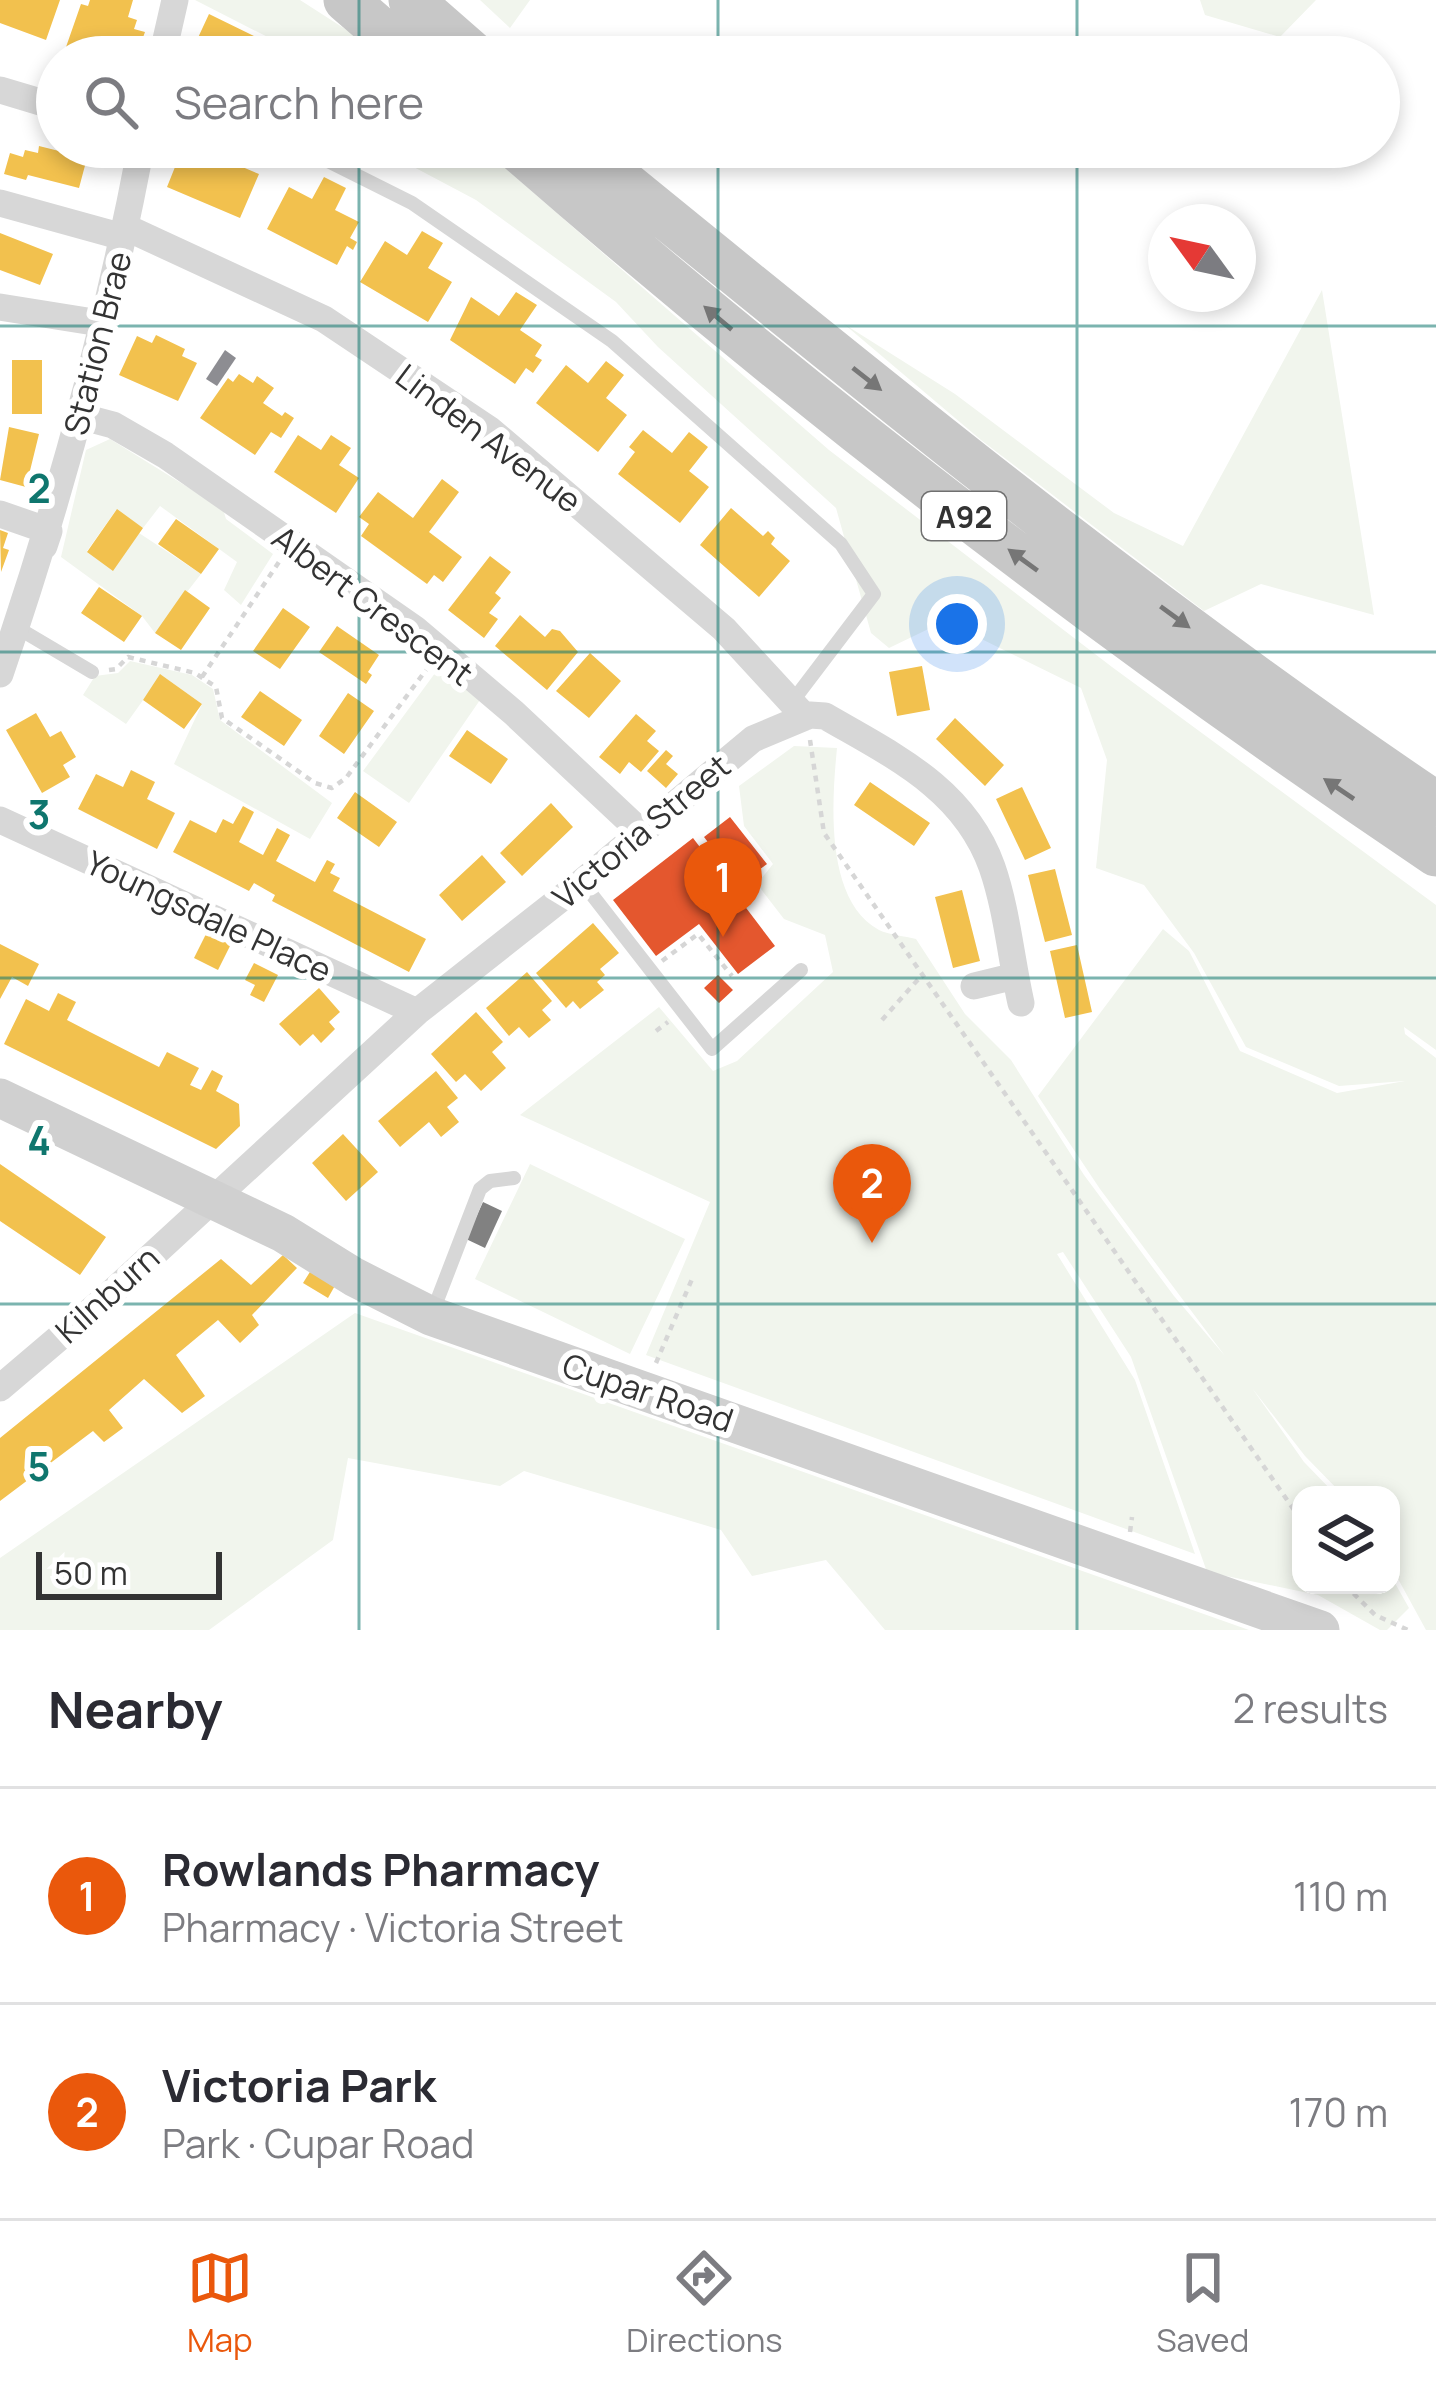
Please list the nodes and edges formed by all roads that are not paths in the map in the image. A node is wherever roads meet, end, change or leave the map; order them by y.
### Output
1 (175, 0) edge
2 (346, 0) edge
3 (411, 0) edge
4 (167, 36) edge
5 (388, 36) edge
6 (452, 36) edge
7 (0, 90) edge
8 (36, 101) edge
9 (136, 168) edge
10 (342, 168) edge
11 (540, 168) edge
12 (606, 168) edge
13 (0, 203) edge
14 (124, 232) junction
15 (0, 307) edge
16 (100, 323) junction
17 (79, 416) junction
18 (0, 514) edge
19 (50, 531) junction
20 (16, 627) junction
21 (92, 672) road end
22 (0, 674) edge
23 (802, 720) junction
24 (1436, 804) edge
25 (0, 820) edge
26 (641, 832) junction
27 (1436, 854) edge
28 (582, 882) junction
29 (802, 970) dead end
30 (974, 986) dead end
31 (417, 1012) junction
32 (0, 1098) edge
33 (514, 1178) dead end
34 (212, 1197) junction
35 (431, 1316) junction
36 (0, 1388) edge
37 (1320, 1630) edge

1 - 4 street
2 - 5 highway
3 - 6 highway
7 - 8 street
9 - 14 street, Station Brae
10 - 23 lane
27 -> 11 highway, A92
12 -> 24 highway, A92
13 - 14 street, Linden Avenue
14 - 16 street, Station Brae
14 - 23 street, Linden Avenue
15 - 16 street
16 - 17 street, Station Brae
17 - 19 street, Station Brae
17 - 26 street, Albert Crescent
18 - 19 street
19 - 20 street, Station Brae
19 - 22 street
20 - 21 lane
20 - 22 street, Station Brae
23 - 26 street, Victoria Street
23 - 30 street
25 - 31 street, Youngsdale Place
26 - 28 street, Victoria Street
28 - 29 lane
28 - 31 street, Victoria Street
31 - 34 street, Victoria Street
32 - 34 main road, Cupar Road
33 - 35 lane
34 - 35 main road, Cupar Road
34 - 36 street, Kilnburn
35 - 37 main road, Cupar Road

